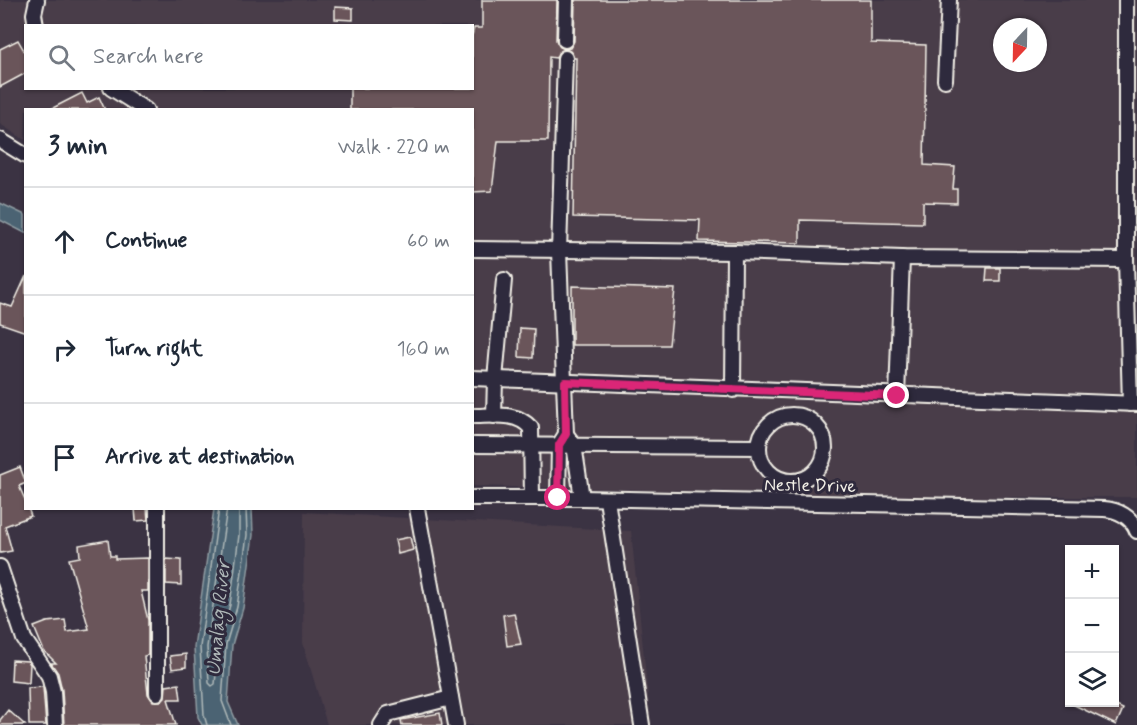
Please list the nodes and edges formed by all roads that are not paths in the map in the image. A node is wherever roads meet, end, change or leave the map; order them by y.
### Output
1 (37, 0) edge
2 (566, 0) edge
3 (949, 0) edge
4 (1126, 0) edge
5 (36, 24) edge
6 (564, 40) dead end
7 (565, 58) dead end
8 (945, 80) dead end
9 (114, 90) edge
10 (143, 108) edge
11 (0, 140) edge
12 (24, 155) edge
13 (474, 249) edge
14 (559, 251) junction
15 (734, 252) junction
16 (902, 258) junction
17 (1126, 260) junction
18 (504, 280) dead end
19 (474, 378) edge
20 (495, 379) junction
21 (565, 382) junction
22 (733, 390) junction
23 (897, 396) junction
24 (1134, 404) edge
25 (474, 416) edge
26 (494, 416) junction
27 (566, 442) junction
28 (474, 445) edge
29 (532, 445) junction
30 (759, 447) junction
31 (474, 498) edge
32 (532, 498) junction
33 (558, 498) junction
34 (582, 498) junction
35 (608, 500) junction
36 (157, 510) edge
37 (417, 510) edge
38 (1137, 531) edge
39 (0, 567) edge
40 (157, 693) dead end
41 (451, 698) junction
42 (55, 725) edge
43 (381, 725) edge
44 (456, 725) edge
45 (642, 725) edge

1 - 5 street
2 - 6 street
3 - 8 street
4 - 17 street
7 - 14 street
9 - 10 street
11 - 12 street
13 - 14 street
14 - 15 street
14 - 21 street
15 - 16 street
15 - 22 street
16 - 17 street
16 - 23 street
17 - 24 street
18 - 20 street
19 - 20 street
20 - 21 street
20 - 26 street
21 - 22 street
21 - 27 street
22 - 23 street
23 - 24 street
25 - 26 street
26 - 29 street
27 - 29 street
27 - 30 street
27 - 33 street
27 - 34 street
28 - 29 street
29 - 32 street
30 - 30 street
31 - 32 street, Nestle Drive
32 - 33 street, Nestle Drive
33 - 34 street, Nestle Drive
34 - 35 street, Nestle Drive
35 - 38 street, Nestle Drive
35 - 45 street
36 - 40 street
37 - 41 street
39 - 42 street
41 - 43 street
41 - 44 street

